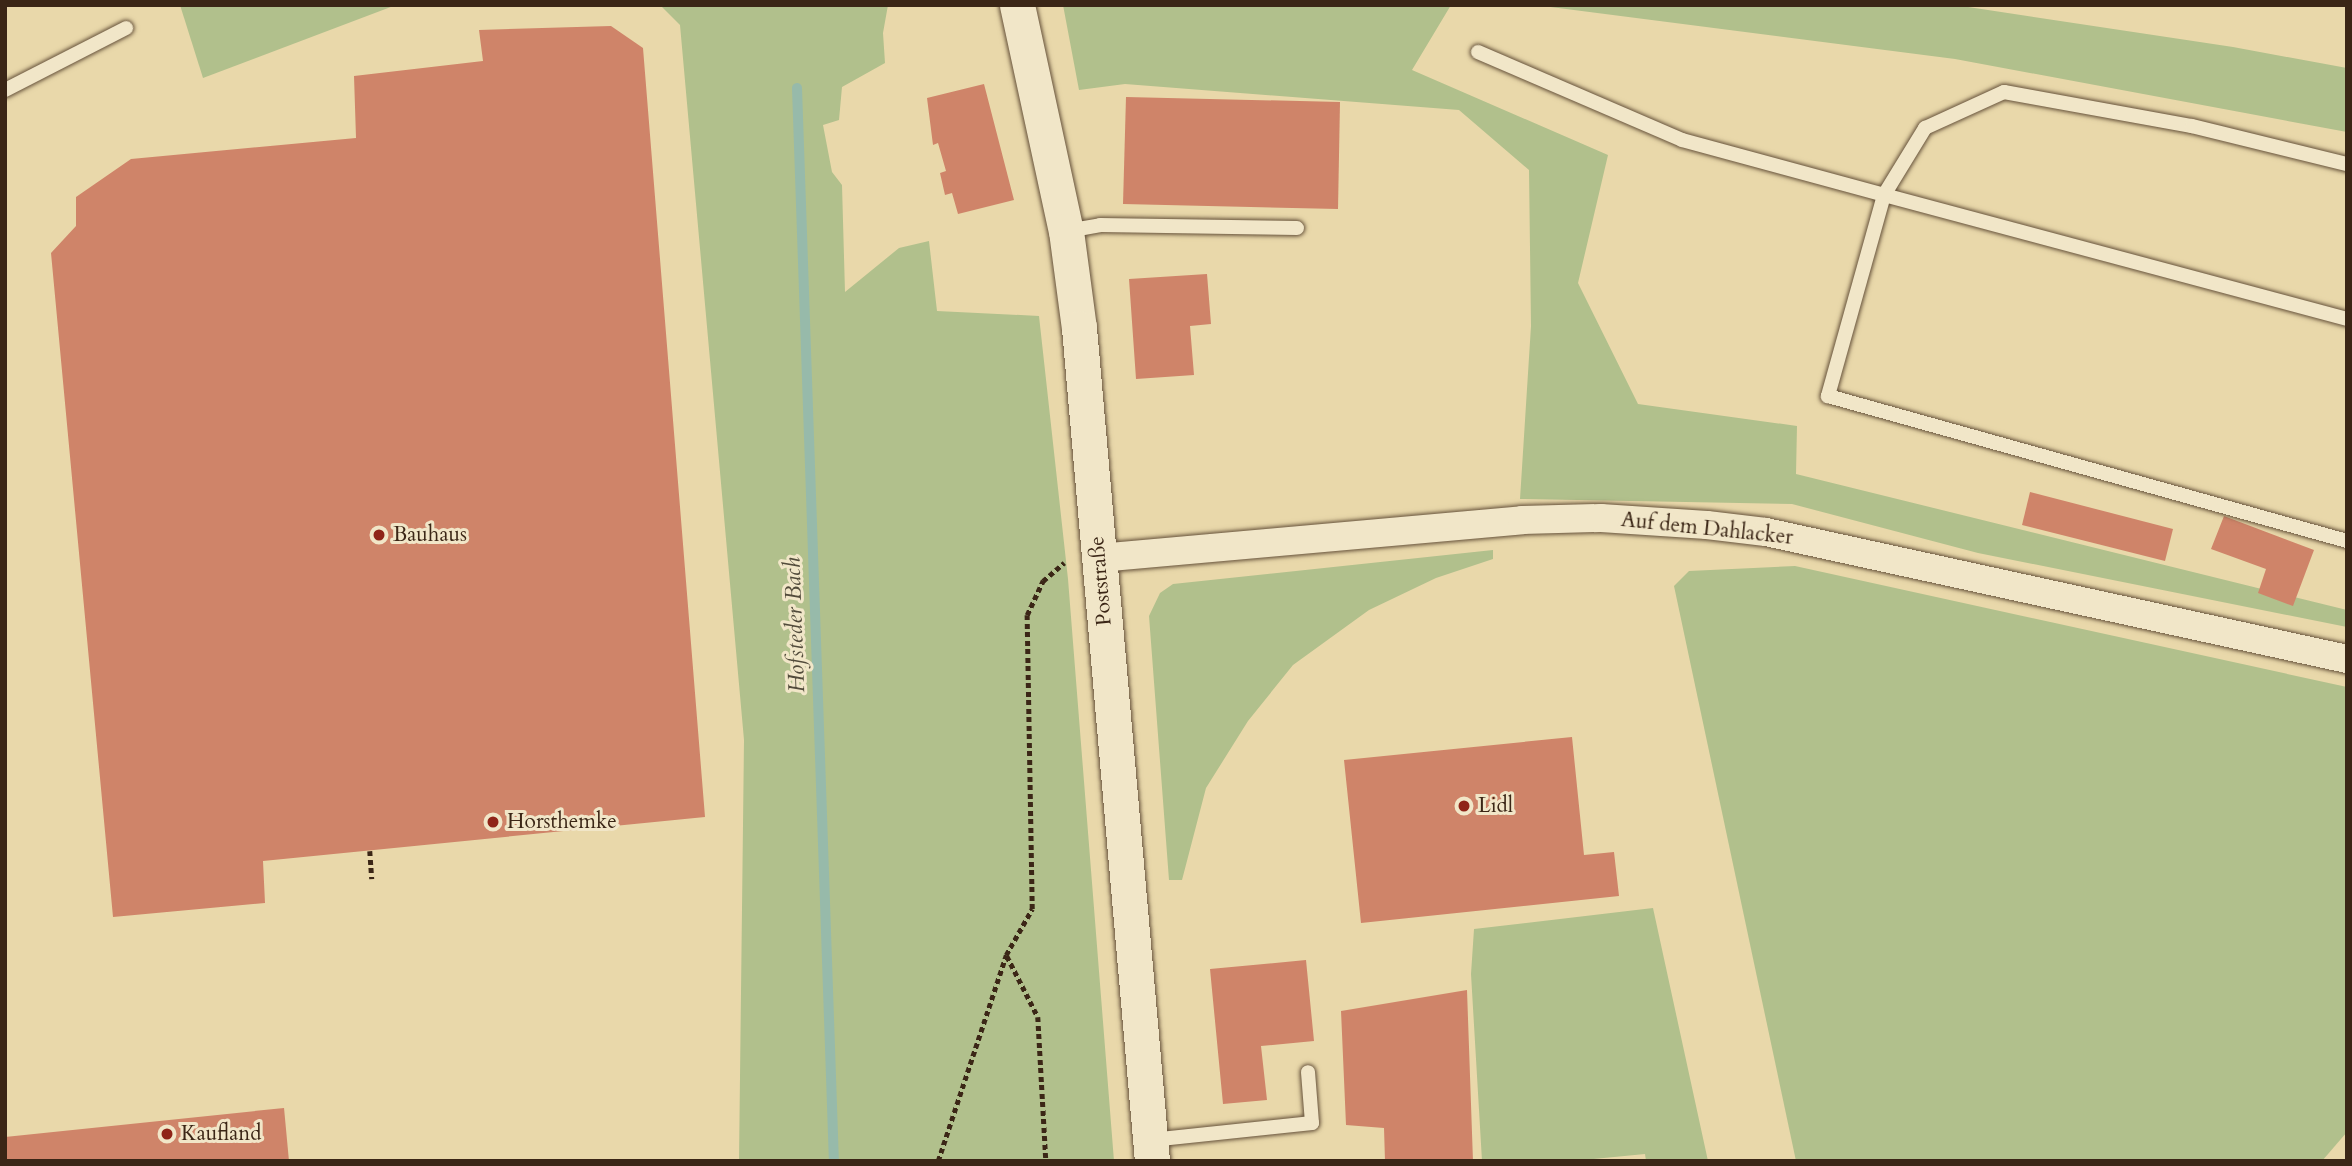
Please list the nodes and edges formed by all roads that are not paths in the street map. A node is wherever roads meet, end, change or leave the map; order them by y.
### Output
1 (1017, 5) edge
2 (126, 28) dead end
3 (1478, 52) dead end
4 (5, 90) edge
5 (2347, 164) edge
6 (1884, 195) junction
7 (1297, 228) dead end
8 (1066, 232) junction
9 (2347, 319) edge
10 (2347, 541) edge
11 (1099, 558) junction
12 (2347, 659) edge
13 (1308, 1072) dead end
14 (1151, 1150) edge

1 - 8 street, Poststraße
2 - 4 lane
3 - 6 lane
5 - 6 lane
6 - 9 lane
6 - 10 lane
7 - 8 lane
8 - 11 street, Poststraße
11 - 12 street, Auf dem Dahlacker
11 - 14 street, Poststraße
13 - 14 lane

